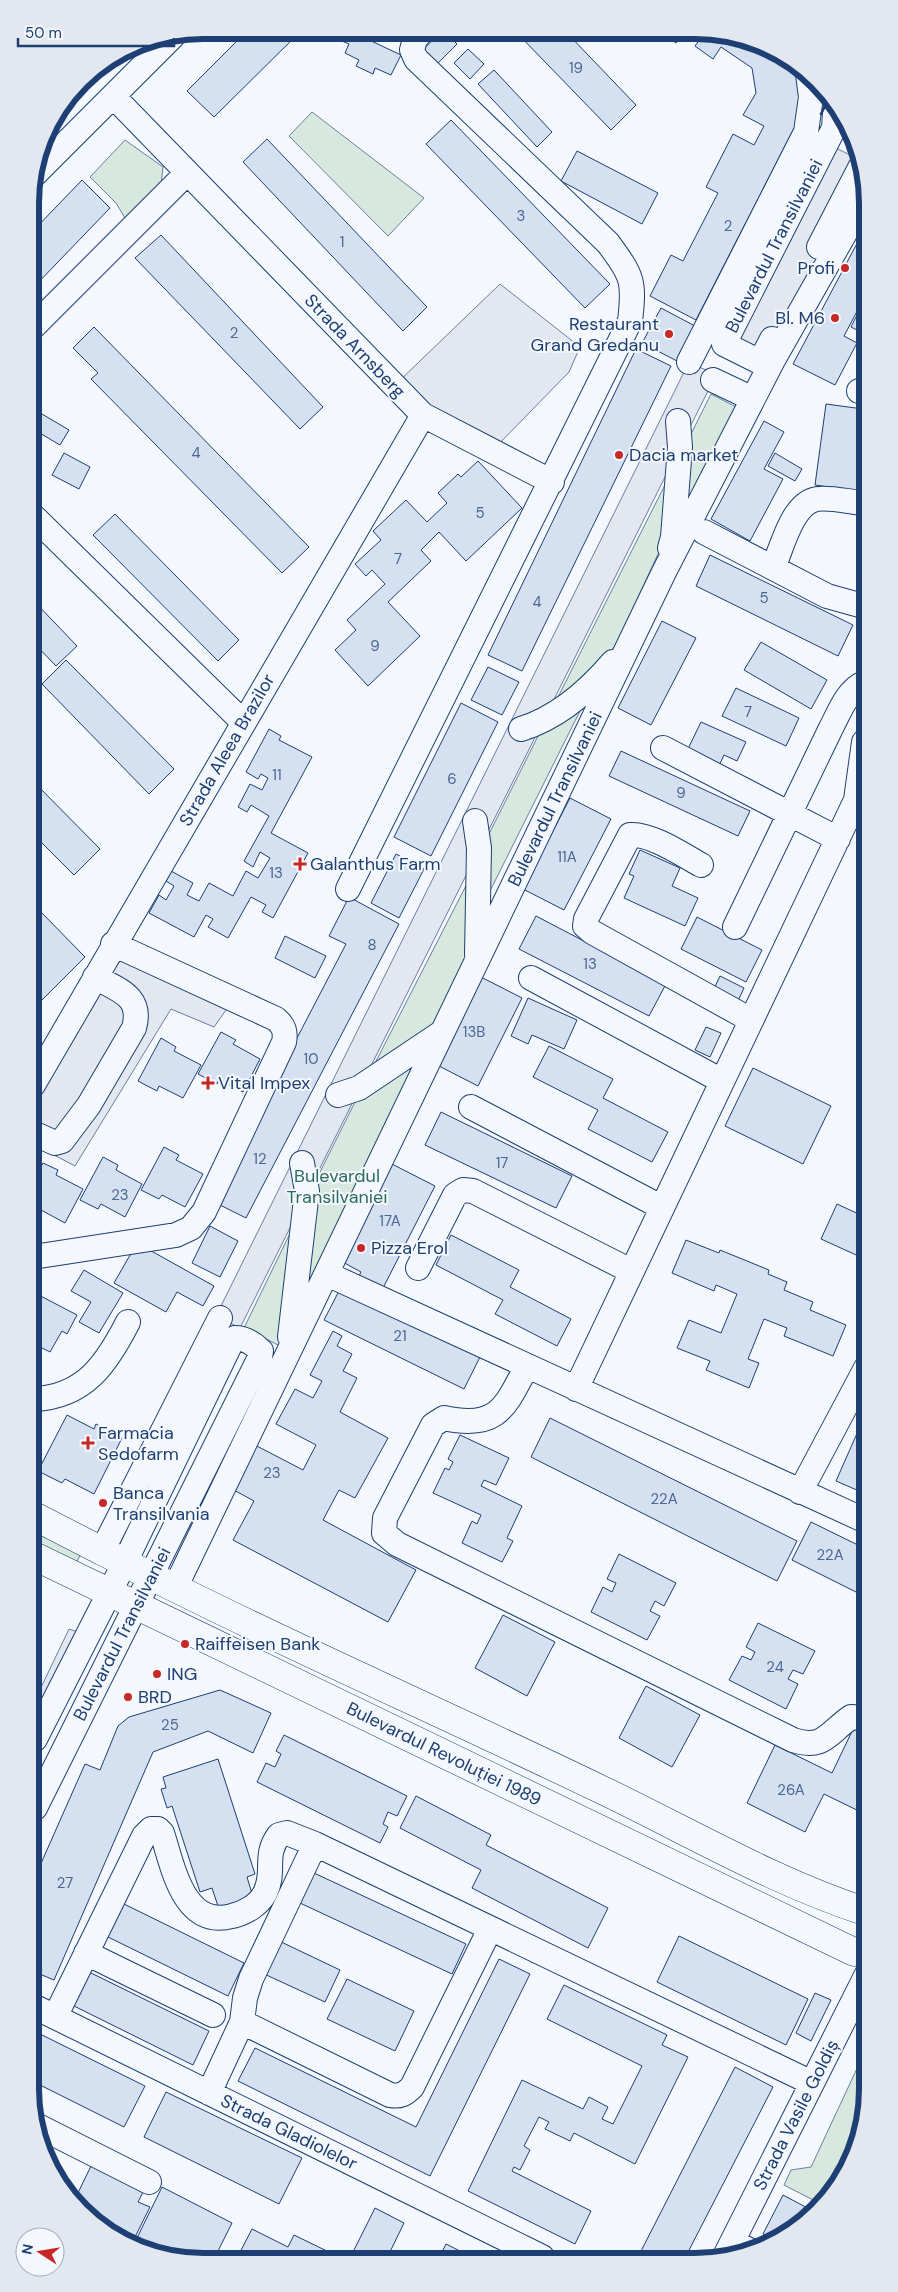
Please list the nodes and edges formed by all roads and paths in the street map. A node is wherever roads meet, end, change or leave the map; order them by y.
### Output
1 (414, 39) edge
2 (166, 43) edge
3 (810, 86) edge
4 (112, 96) junction
5 (837, 120) edge
6 (43, 166) edge
7 (186, 174) junction
8 (857, 174) edge
9 (859, 208) edge
10 (39, 321) edge
11 (690, 362) dead end
12 (713, 380) dead end
13 (753, 399) junction
14 (423, 415) junction
15 (678, 421) dead end
16 (552, 482) junction
17 (859, 503) edge
18 (39, 522) edge
19 (704, 532) dead end
20 (773, 568) junction
21 (664, 572) junction
22 (859, 605) edge
23 (633, 637) junction
24 (859, 685) edge
25 (243, 722) junction
26 (521, 729) dead end
27 (663, 748) dead end
28 (859, 802) edge
29 (789, 813) junction
30 (475, 821) dead end
31 (838, 839) junction
32 (701, 865) dead end
33 (348, 889) dead end
34 (735, 927) dead end
35 (114, 944) junction
36 (477, 960) junction
37 (95, 977) junction
38 (531, 978) dead end
39 (751, 1020) junction
40 (443, 1032) junction
41 (39, 1075) edge
42 (722, 1081) junction
43 (338, 1095) dead end
44 (471, 1107) dead end
45 (39, 1136) edge
46 (302, 1163) dead end
47 (661, 1207) junction
48 (39, 1256) edge
49 (418, 1268) dead end
50 (631, 1271) junction
51 (327, 1274) junction
52 (220, 1318) dead end
53 (128, 1322) dead end
54 (287, 1356) junction
55 (527, 1366) junction
56 (859, 1381) edge
57 (576, 1389) junction
58 (39, 1398) edge
59 (800, 1492) junction
60 (859, 1518) edge
61 (39, 1519) edge
62 (108, 1555) junction
63 (39, 1558) edge
64 (150, 1576) junction
65 (175, 1588) junction
66 (108, 1593) junction
67 (135, 1606) junction
68 (859, 1718) edge
69 (39, 1729) edge
70 (39, 1800) edge
71 (315, 1844) junction
72 (859, 1909) edge
73 (859, 1924) edge
74 (490, 1929) junction
75 (859, 1951) edge
76 (86, 1953) junction
77 (859, 1963) edge
78 (859, 1974) edge
79 (45, 2012) edge
80 (213, 2016) dead end
81 (242, 2022) junction
82 (812, 2083) junction
83 (209, 2093) junction
84 (43, 2129) edge
85 (149, 2182) dead end
86 (737, 2248) edge
87 (534, 2253) edge

1 - 16 street
2 - 4 street
3 - 11 street, Bulevardul Transilvaniei
4 - 6 street
4 - 7 street, Strada Arnsberg
5 - 8 street, Bulevardul Transilvaniei
7 - 10 street
7 - 14 street, Strada Arnsberg
9 - 13 street, Bulevardul Transilvaniei
12 - 13 street
13 - 21 street, Bulevardul Transilvaniei
14 - 16 street, Strada Arnsberg
14 - 25 street, Strada Aleea Brazilor
15 - 21 street, Bulevardul Transilvaniei
16 - 33 street
17 - 20 street
18 - 25 street
19 - 20 street
20 - 22 street
21 - 23 street, Bulevardul Transilvaniei
23 - 26 street, Bulevardul Transilvaniei
23 - 36 street, Bulevardul Transilvaniei
24 - 29 street
25 - 35 street, Strada Aleea Brazilor
27 - 29 street
28 - 31 street
29 - 31 street
29 - 34 street
30 - 36 street, Bulevardul Transilvaniei
31 - 39 street
32 - 39 street
35 - 37 street, Strada Aleea Brazilor
35 - 48 street
36 - 40 street, Bulevardul Transilvaniei
37 - 41 street, Strada Aleea Brazilor
37 - 45 street
38 - 42 street
39 - 42 street
40 - 43 street
40 - 51 street, Bulevardul Transilvaniei
42 - 47 street
44 - 47 street
46 - 54 street, Bulevardul Transilvaniei
47 - 50 street
49 - 50 street
50 - 57 street
51 - 54 street, Bulevardul Transilvaniei
51 - 55 street
52 - 62 street, Bulevardul Transilvaniei
53 - 58 street
54 - 65 street, Bulevardul Transilvaniei
55 - 57 street
55 - 68 street
56 - 59 street
57 - 59 street
59 - 60 street
61 - 62 main road, Bulevardul Revoluției 1989
62 - 64 main road, Bulevardul Revoluției 1989
62 - 64 street, Bulevardul Transilvaniei
62 - 66 street, Bulevardul Transilvaniei
63 - 66 main road, Bulevardul Revoluției 1989
64 - 65 main road, Bulevardul Revoluției 1989
64 - 67 street, Bulevardul Transilvaniei
65 - 72 main road, Bulevardul Revoluției 1989
66 - 67 main road, Bulevardul Revoluției 1989
66 - 69 street, Bulevardul Transilvaniei
67 - 70 street, Bulevardul Transilvaniei
67 - 77 main road, Bulevardul Revoluției 1989
71 - 74 street
71 - 76 street
71 - 81 street
73 - 75 main road
74 - 81 street
74 - 82 street
76 - 79 street
76 - 80 street
78 - 82 street, Strada Vasile Goldiș
79 - 83 street, Strada Gladiolelor
81 - 83 street
82 - 86 street, Strada Vasile Goldiș
83 - 87 street, Strada Gladiolelor
84 - 85 street

